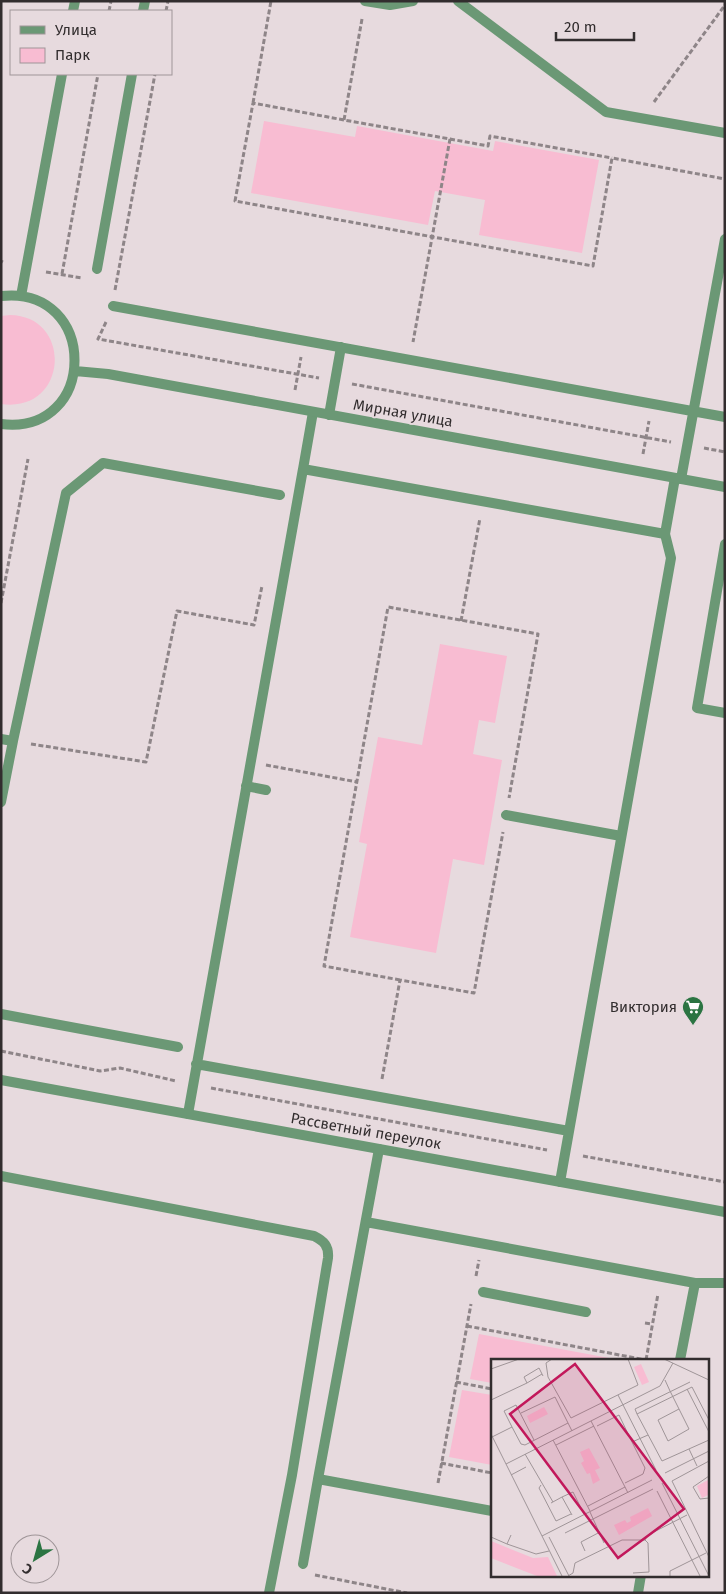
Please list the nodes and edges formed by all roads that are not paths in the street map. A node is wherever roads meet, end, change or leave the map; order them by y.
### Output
1 (412, 1) edge
2 (458, 1) edge
3 (365, 6) edge
4 (62, 75) edge
5 (132, 75) edge
6 (725, 133) edge
7 (725, 239) edge
8 (97, 269) dead end
9 (721, 284) edge
10 (1, 296) edge
11 (21, 296) junction
12 (113, 306) road end
13 (341, 347) junction
14 (75, 371) junction
15 (313, 412) junction
16 (694, 412) junction
17 (329, 415) junction
18 (725, 417) edge
19 (1, 424) edge
20 (303, 468) junction
21 (678, 479) junction
22 (725, 487) edge
23 (280, 495) dead end
24 (664, 534) junction
25 (725, 544) edge
26 (725, 713) edge
27 (1, 739) edge
28 (12, 741) junction
29 (246, 786) junction
30 (266, 790) dead end
31 (1, 802) edge
32 (506, 815) road end
33 (621, 836) junction
34 (1, 1014) edge
35 (178, 1047) dead end
36 (196, 1064) junction
37 (1, 1080) edge
38 (188, 1114) junction
39 (569, 1132) junction
40 (379, 1149) junction
41 (1, 1176) edge
42 (560, 1182) junction
43 (725, 1212) edge
44 (366, 1222) junction
45 (695, 1283) junction
46 (725, 1283) edge
47 (483, 1292) dead end
48 (586, 1312) dead end
49 (680, 1359) edge
50 (318, 1479) junction
51 (491, 1511) edge
52 (303, 1564) road end
53 (641, 1576) edge
54 (269, 1593) edge
55 (638, 1593) edge

1 - 3 street
2 - 6 street
4 - 11 street
5 - 8 street
7 - 9 street
9 - 16 street
10 - 11 street
11 - 14 street
12 - 13 street
13 - 16 street
13 - 17 street
14 - 15 street, Мирная улица
14 - 19 street
15 - 17 street, Мирная улица
15 - 20 street
16 - 18 street
16 - 21 street
17 - 21 street, Мирная улица
20 - 24 street
20 - 29 street
21 - 22 street, Мирная улица
21 - 24 street
23 - 28 street
24 - 33 street
25 - 26 street
27 - 28 street
28 - 31 street
29 - 30 street
29 - 36 street
32 - 33 street
33 - 39 street
34 - 35 street
36 - 38 street
36 - 39 street
37 - 38 street, Рассветный переулок
38 - 40 street, Рассветный переулок
39 - 42 street
40 - 42 street, Рассветный переулок
40 - 44 street
41 - 54 street
42 - 43 street, Рассветный переулок
44 - 45 street
44 - 50 street
45 - 46 street
45 - 49 street
47 - 48 street
50 - 51 street
50 - 52 street
53 - 55 street

